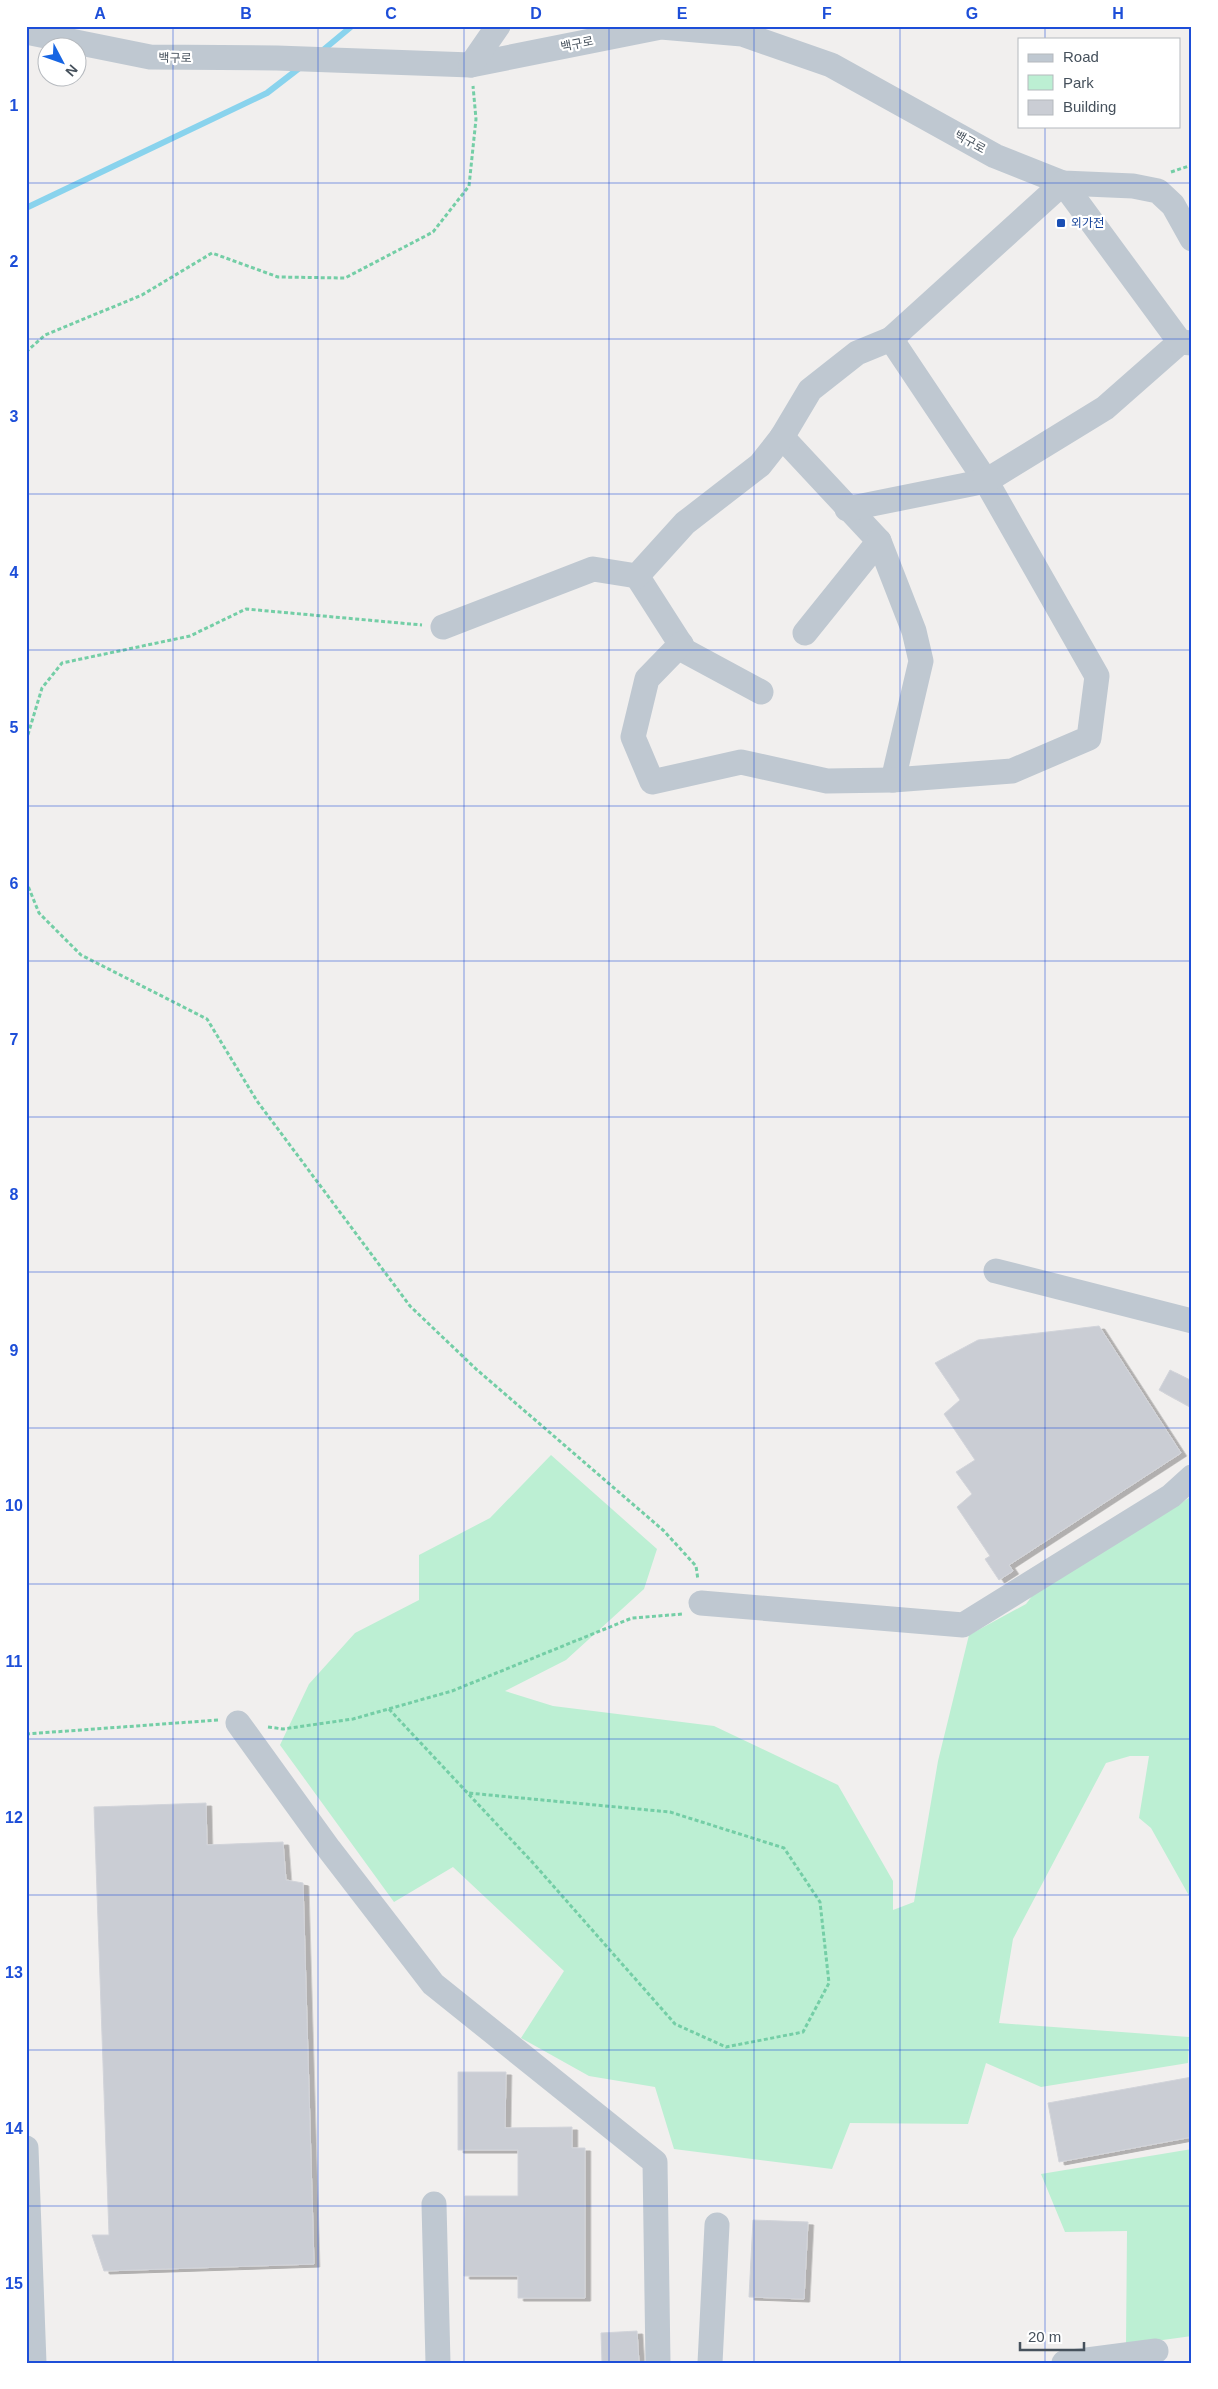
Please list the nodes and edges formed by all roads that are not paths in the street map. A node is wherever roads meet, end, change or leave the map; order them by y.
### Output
1 (498, 26) edge
2 (26, 32) edge
3 (471, 65) junction
4 (1064, 183) junction
5 (1192, 239) edge
6 (891, 339) junction
7 (1186, 343) edge
8 (782, 437) junction
9 (986, 481) junction
10 (847, 510) junction
11 (878, 541) junction
12 (637, 576) junction
13 (443, 627) road end
14 (805, 633) dead end
15 (681, 644) junction
16 (761, 692) dead end
17 (893, 780) junction
18 (996, 1271) dead end
19 (1192, 1321) edge
20 (1192, 1477) edge
21 (701, 1603) road end
22 (238, 1723) road end
23 (26, 2148) edge
24 (434, 2204) dead end
25 (717, 2225) dead end
26 (1156, 2351) dead end
27 (34, 2363) edge
28 (438, 2363) edge
29 (658, 2363) edge
30 (710, 2363) edge
31 (1064, 2363) edge

1 - 3 street
2 - 3 street, 백구로
3 - 4 street, 백구로
4 - 5 street, 백구로
4 - 6 street
4 - 7 street
6 - 8 street
6 - 9 street
7 - 9 street
8 - 10 street
8 - 12 street
9 - 10 street
9 - 17 street
10 - 11 street
11 - 14 street
11 - 17 street
12 - 13 street
12 - 15 street
15 - 16 street
15 - 17 street
18 - 19 street
20 - 21 street
22 - 29 street
23 - 27 street
24 - 28 street
25 - 30 street
26 - 31 street

